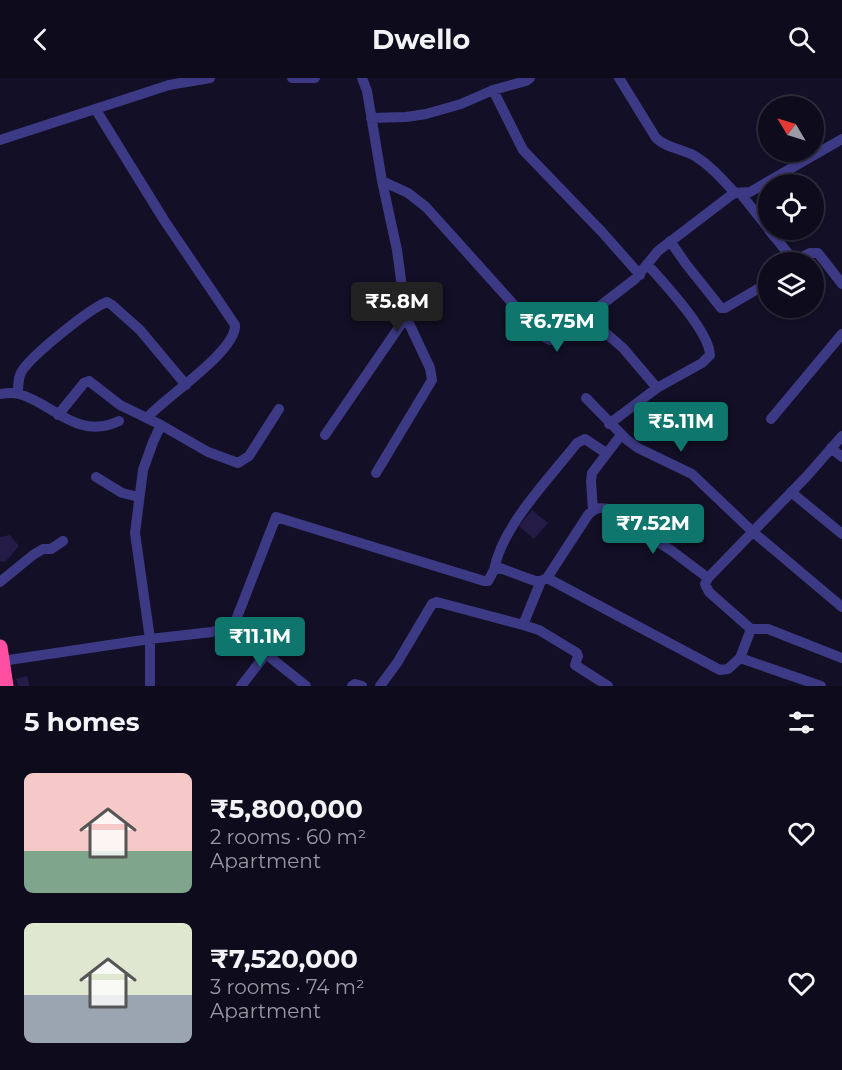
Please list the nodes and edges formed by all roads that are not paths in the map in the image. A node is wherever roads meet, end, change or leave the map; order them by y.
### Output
1 (210, 78) edge
2 (292, 78) edge
3 (315, 78) edge
4 (362, 78) edge
5 (530, 78) edge
6 (619, 78) edge
7 (185, 80) edge
8 (493, 90) junction
9 (96, 110) junction
10 (371, 118) junction
11 (842, 139) edge
12 (0, 140) edge
13 (382, 181) junction
14 (737, 193) junction
15 (758, 217) edge
16 (777, 240) edge
17 (670, 241) junction
18 (786, 252) edge
19 (824, 261) edge
20 (647, 264) junction
21 (640, 275) junction
22 (842, 284) edge
23 (758, 289) edge
24 (586, 315) junction
25 (406, 316) junction
26 (842, 334) edge
27 (186, 385) junction
28 (657, 388) junction
29 (18, 393) junction
30 (0, 394) edge
31 (586, 398) dead end
32 (279, 410) dead end
33 (58, 415) junction
34 (147, 418) junction
35 (771, 418) dead end
36 (119, 421) dead end
37 (609, 424) junction
38 (161, 425) junction
39 (325, 435) dead end
40 (621, 435) junction
41 (842, 436) edge
42 (831, 448) junction
43 (606, 453) junction
44 (842, 457) edge
45 (376, 473) dead end
46 (96, 477) dead end
47 (791, 492) junction
48 (139, 497) junction
49 (593, 510) junction
50 (753, 532) junction
51 (842, 534) edge
52 (63, 541) dead end
53 (494, 570) junction
54 (708, 578) junction
55 (544, 580) junction
56 (0, 582) edge
57 (842, 607) edge
58 (234, 625) junction
59 (523, 625) junction
60 (751, 629) junction
61 (150, 639) junction
62 (1, 654) edge
63 (266, 654) junction
64 (740, 658) junction
65 (842, 658) edge
66 (6, 686) edge
67 (150, 686) edge
68 (241, 686) edge
69 (306, 686) edge
70 (352, 686) edge
71 (362, 686) edge
72 (380, 686) edge
73 (608, 686) edge
74 (821, 686) edge

1 - 7 street
2 - 3 street
4 - 10 street
5 - 8 street
6 - 14 street
7 - 9 street
8 - 10 street
8 - 21 street
9 - 12 street
9 - 27 street
10 - 13 street
11 - 14 street
13 - 24 street
13 - 25 street
14 - 15 street
14 - 17 street
16 - 18 street
17 - 20 street
17 - 23 street
19 - 22 street
20 - 21 street
20 - 28 street
21 - 24 street
24 - 28 street
25 - 39 street
25 - 45 street
26 - 35 street
27 - 29 street
27 - 34 street
28 - 37 street
29 - 30 street
29 - 33 street
31 - 37 street
32 - 38 street
33 - 34 street
33 - 36 street
34 - 38 street
37 - 40 street
38 - 48 street
40 - 43 street
40 - 50 street
41 - 42 street
42 - 44 street
42 - 47 street
43 - 49 street
43 - 53 street
46 - 48 street
47 - 50 street
47 - 51 street
48 - 61 street
49 - 54 street
49 - 55 street
50 - 54 street
50 - 57 street
52 - 56 street
53 - 55 street
53 - 58 street
54 - 60 street
55 - 59 street
55 - 64 street
58 - 61 street
58 - 63 street
59 - 72 street
59 - 73 street
60 - 64 street
60 - 65 street
61 - 62 street
61 - 67 street
62 - 66 highway
63 - 68 street
63 - 69 street
64 - 74 street
70 - 71 street

